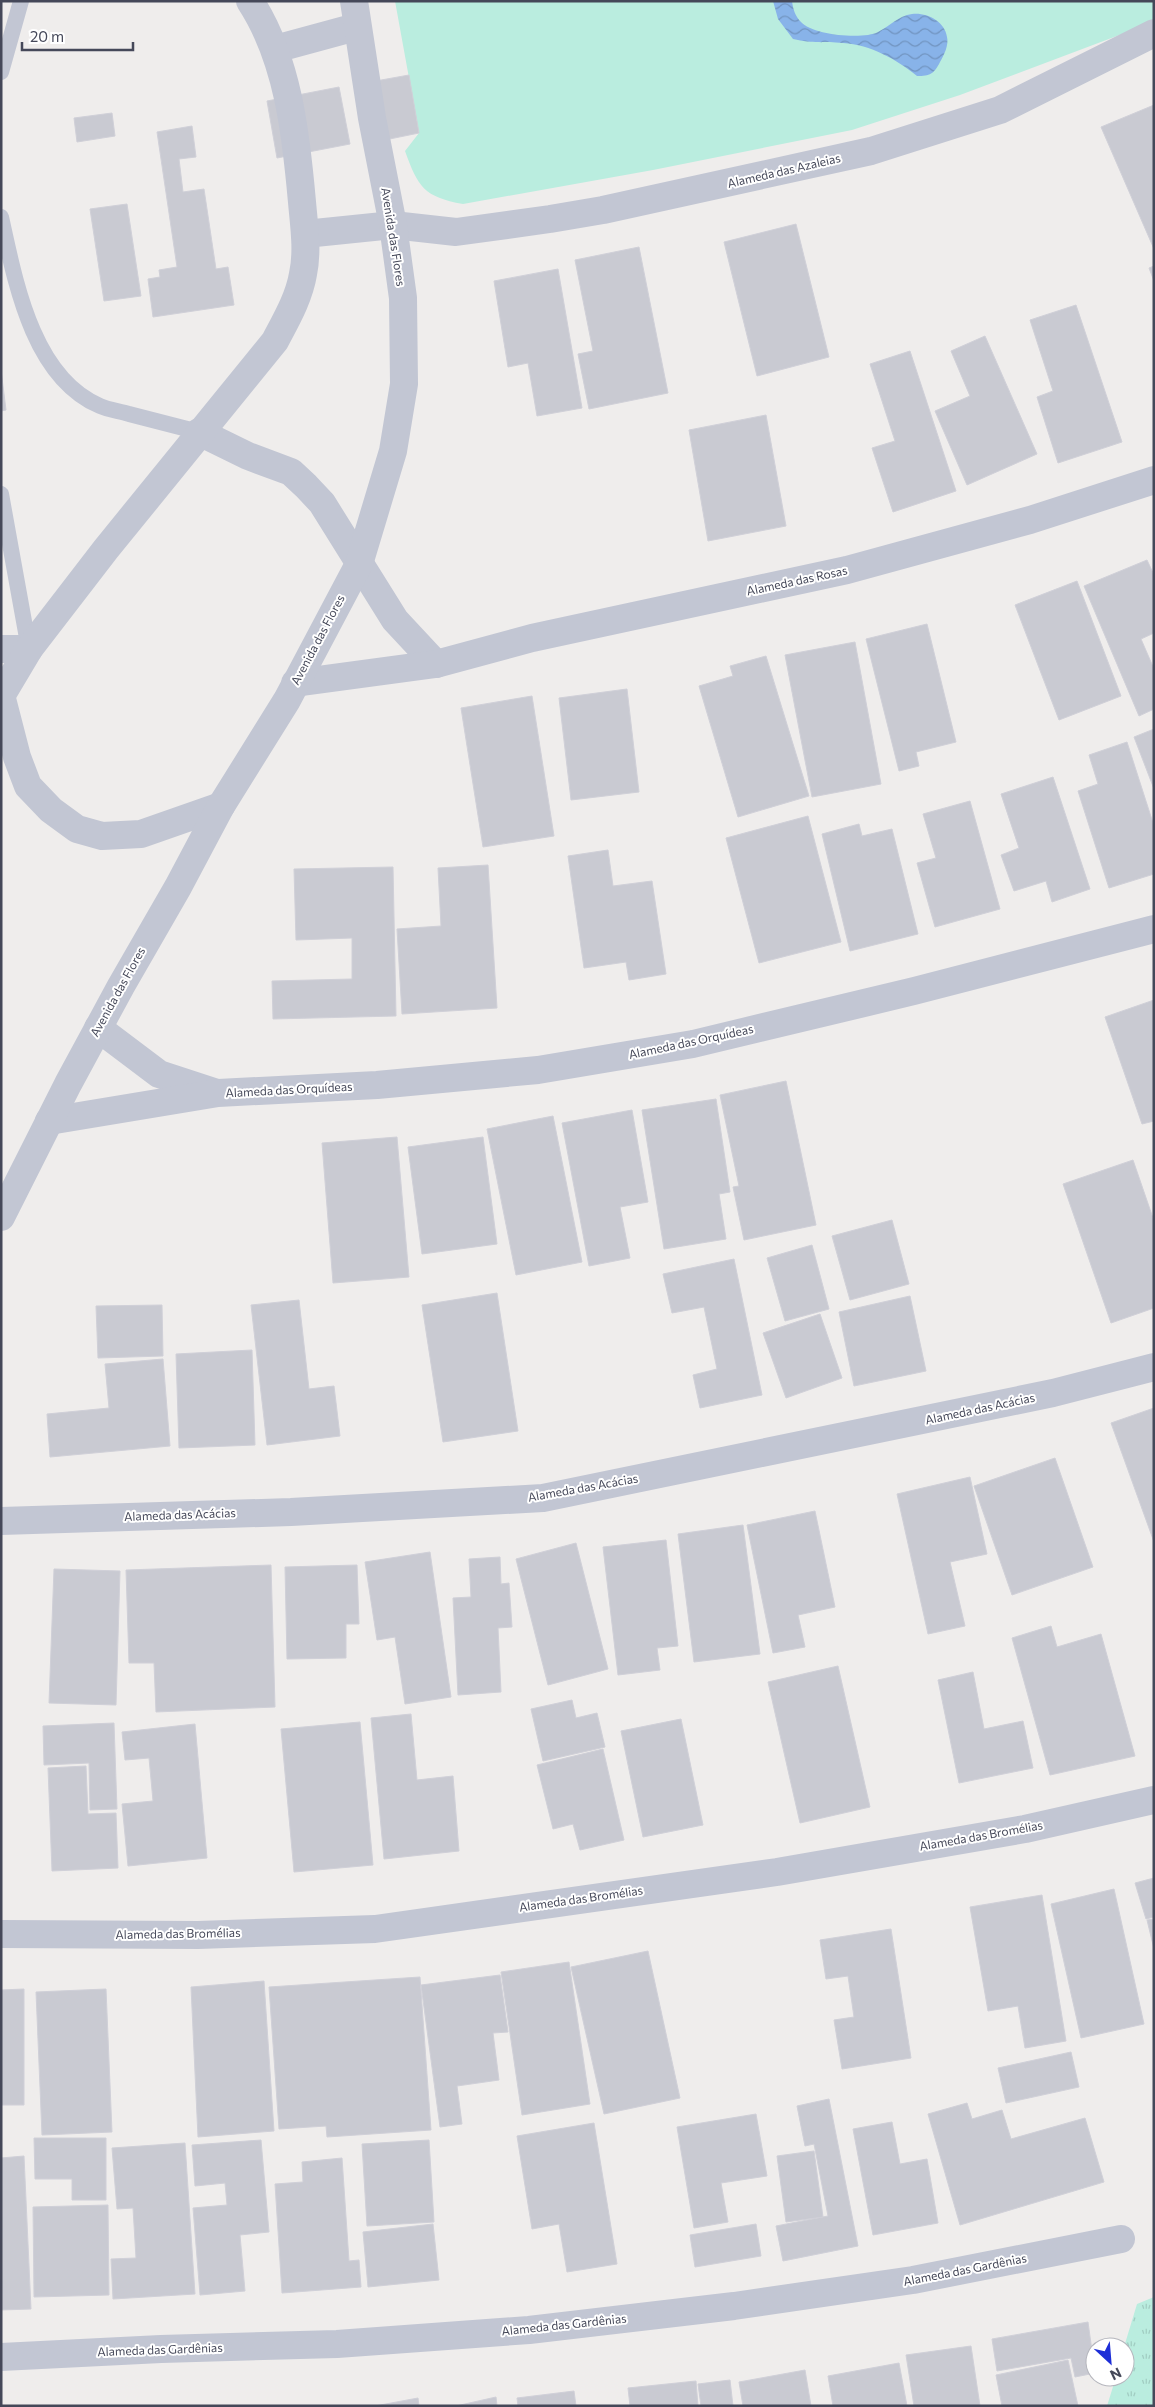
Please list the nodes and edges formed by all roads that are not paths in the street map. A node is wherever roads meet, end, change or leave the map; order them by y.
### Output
1 (21, 1) edge
2 (250, 1) edge
3 (355, 14) edge
4 (1154, 33) edge
5 (274, 49) junction
6 (1, 72) edge
7 (1, 217) edge
8 (393, 225) junction
9 (305, 234) junction
10 (199, 432) junction
11 (1154, 480) edge
12 (1, 494) edge
13 (360, 564) junction
14 (1, 649) edge
15 (29, 649) junction
16 (436, 664) junction
17 (295, 684) junction
18 (2, 695) edge
19 (222, 806) junction
20 (1154, 929) edge
21 (98, 1028) junction
22 (218, 1093) junction
23 (49, 1121) junction
24 (1, 1218) edge
25 (1154, 1367) edge
26 (1, 1521) edge
27 (1154, 1800) edge
28 (1, 1934) edge
29 (1121, 2239) dead end
30 (1, 2357) edge

1 - 6 lane
2 - 5 street
3 - 5 street
3 - 8 street, Avenida das Flores
4 - 8 street, Alameda das Azaleias
5 - 9 street
7 - 10 lane
8 - 9 street, Alameda das Azaleias
8 - 13 street, Avenida das Flores
9 - 10 street
10 - 13 street
10 - 15 street
11 - 16 street, Alameda das Rosas
12 - 15 lane
13 - 16 street
13 - 17 street, Avenida das Flores
14 - 15 street
15 - 18 street
16 - 17 street, Alameda das Rosas
17 - 19 street, Avenida das Flores
18 - 19 street
19 - 21 street, Avenida das Flores
20 - 22 street, Alameda das Orquídeas
21 - 22 street, Alameda das Orquídeas
21 - 23 street, Avenida das Flores
22 - 23 street, Alameda das Orquídeas
23 - 24 street, Avenida das Flores
25 - 26 street, Alameda das Acácias
27 - 28 street, Alameda das Bromélias
29 - 30 street, Alameda das Gardênias

